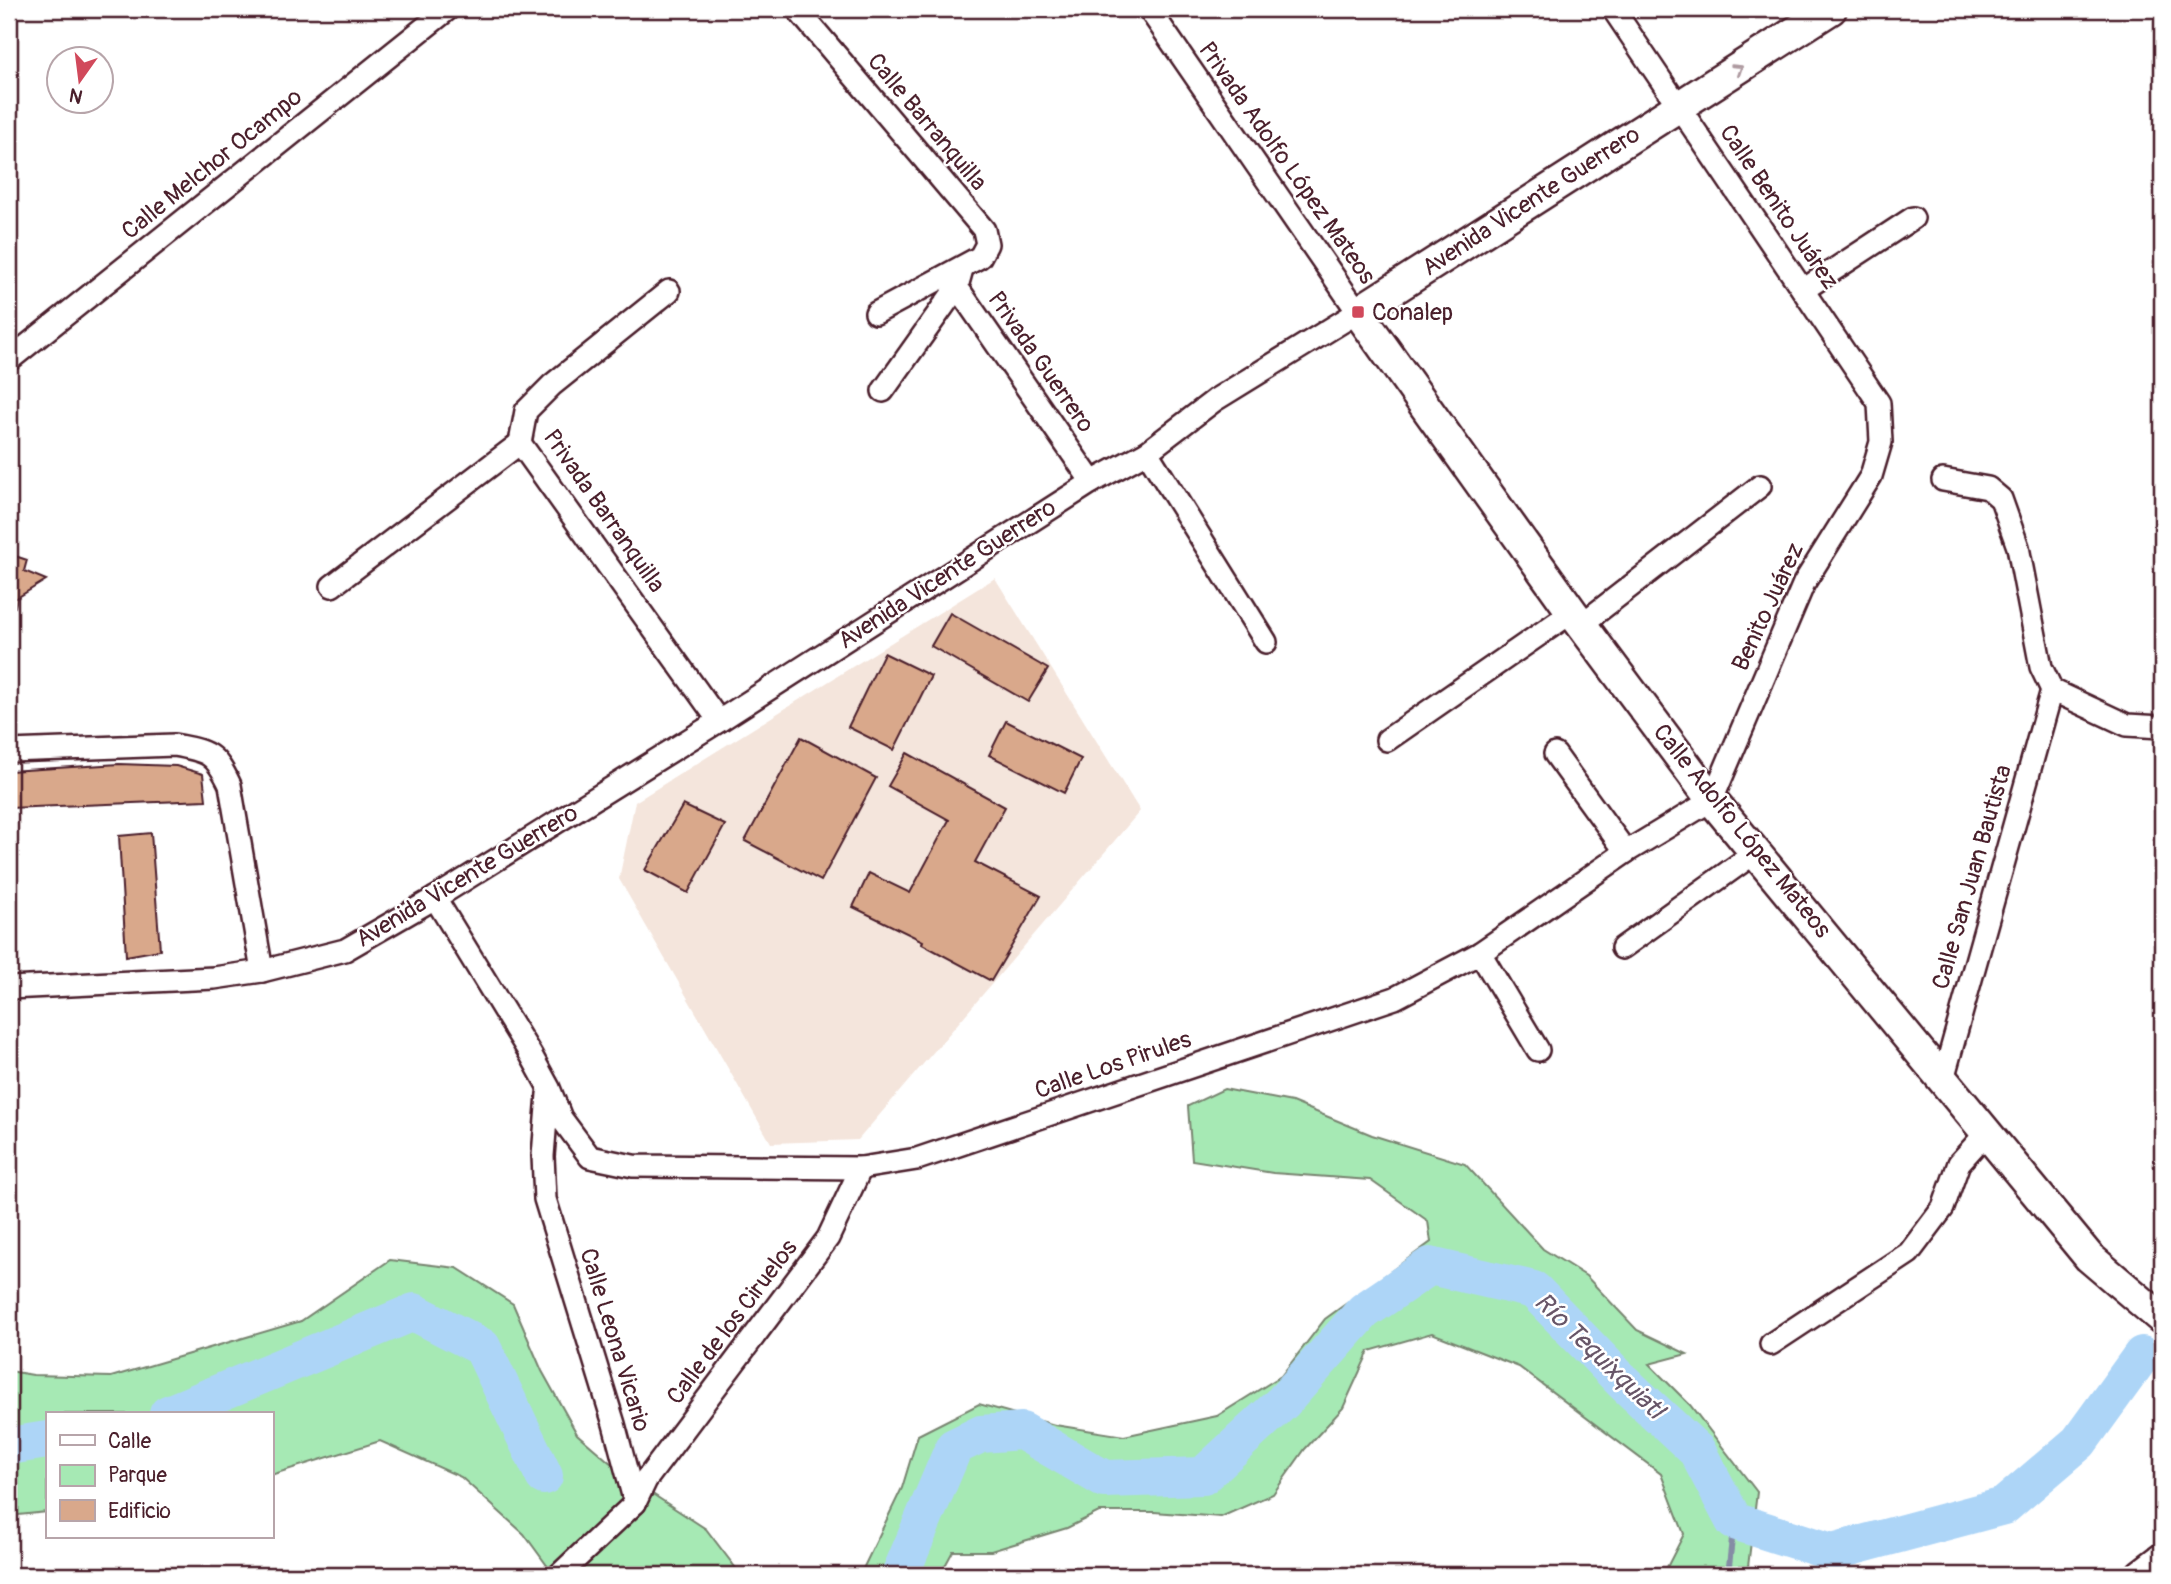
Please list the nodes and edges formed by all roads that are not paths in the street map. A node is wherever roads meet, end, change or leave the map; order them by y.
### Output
1 (448, 9) edge
2 (797, 9) edge
3 (1149, 9) edge
4 (1613, 9) edge
5 (1831, 9) edge
6 (1680, 106) junction
7 (1913, 218) dead end
8 (960, 278) junction
9 (1803, 290) junction
10 (669, 291) dead end
11 (1358, 312) junction
12 (876, 313) dead end
13 (9, 360) edge
14 (883, 391) dead end
15 (1881, 442) joint
16 (520, 443) junction
17 (1147, 452) junction
18 (1943, 480) dead end
19 (1092, 482) junction
20 (1760, 486) dead end
21 (332, 586) dead end
22 (1577, 618) junction
23 (1266, 642) dead end
24 (2052, 690) junction
25 (719, 721) junction
26 (2162, 727) edge
27 (1387, 740) dead end
28 (9, 751) edge
29 (1555, 754) dead end
30 (1712, 800) junction
31 (1626, 852) junction
32 (1756, 852) junction
33 (435, 898) junction
34 (1622, 948) dead end
35 (1480, 953) junction
36 (262, 971) junction
37 (9, 988) edge
38 (1538, 1050) dead end
39 (1943, 1079) junction
40 (549, 1088) junction
41 (1987, 1132) junction
42 (861, 1168) junction
43 (2162, 1319) edge
44 (1771, 1344) dead end
45 (635, 1503) junction
46 (2162, 1559) edge
47 (559, 1575) edge
48 (2141, 1575) edge

1 - 13 street, Calle Melchor Ocampo
2 - 8 street, Calle Barranquilla
3 - 11 street, Privada Adolfo López Mateos
4 - 6 street, Calle Benito Juárez
6 -> 5 main road, Avenida Vicente Guerrero
6 - 9 street, Calle Benito Juárez
6 - 11 main road, Avenida Vicente Guerrero
7 - 9 street
8 - 12 street
8 - 14 street
8 - 19 street, Privada Guerrero
9 - 15 street, Calle Benito Juárez
10 - 16 street, Privada Barranquilla
11 - 17 street, Avenida Vicente Guerrero
11 - 22 main road, Calle Adolfo López Mateos
15 - 30 street, Benito Juárez
16 - 21 street
16 - 25 street, Privada Barranquilla
17 - 19 street, Avenida Vicente Guerrero
17 - 23 street
18 - 24 street
19 - 25 street, Avenida Vicente Guerrero
20 - 22 street
22 - 27 street
22 - 30 main road, Calle Adolfo López Mateos
24 - 26 street
24 - 39 street, Calle San Juan Bautista
25 - 33 street, Avenida Vicente Guerrero
28 - 36 street
29 - 31 street
30 - 31 street, Calle Los Pirules
30 - 32 main road, Calle Adolfo López Mateos
31 - 35 street, Calle Los Pirules
32 - 34 street
32 - 39 main road, Calle Adolfo López Mateos
33 - 36 street, Avenida Vicente Guerrero
33 - 40 street, Calle Los Pirules
35 - 38 street
35 - 42 street, Calle Los Pirules
36 - 37 street, Avenida Vicente Guerrero
39 - 41 main road, Calle Adolfo López Mateos
40 - 42 street, Calle Los Pirules
40 - 45 street, Calle Leona Vicario
41 - 43 main road, Calle Adolfo López Mateos
41 - 44 street
42 - 45 street, Calle de los Ciruelos
45 - 47 street
46 - 48 main road

